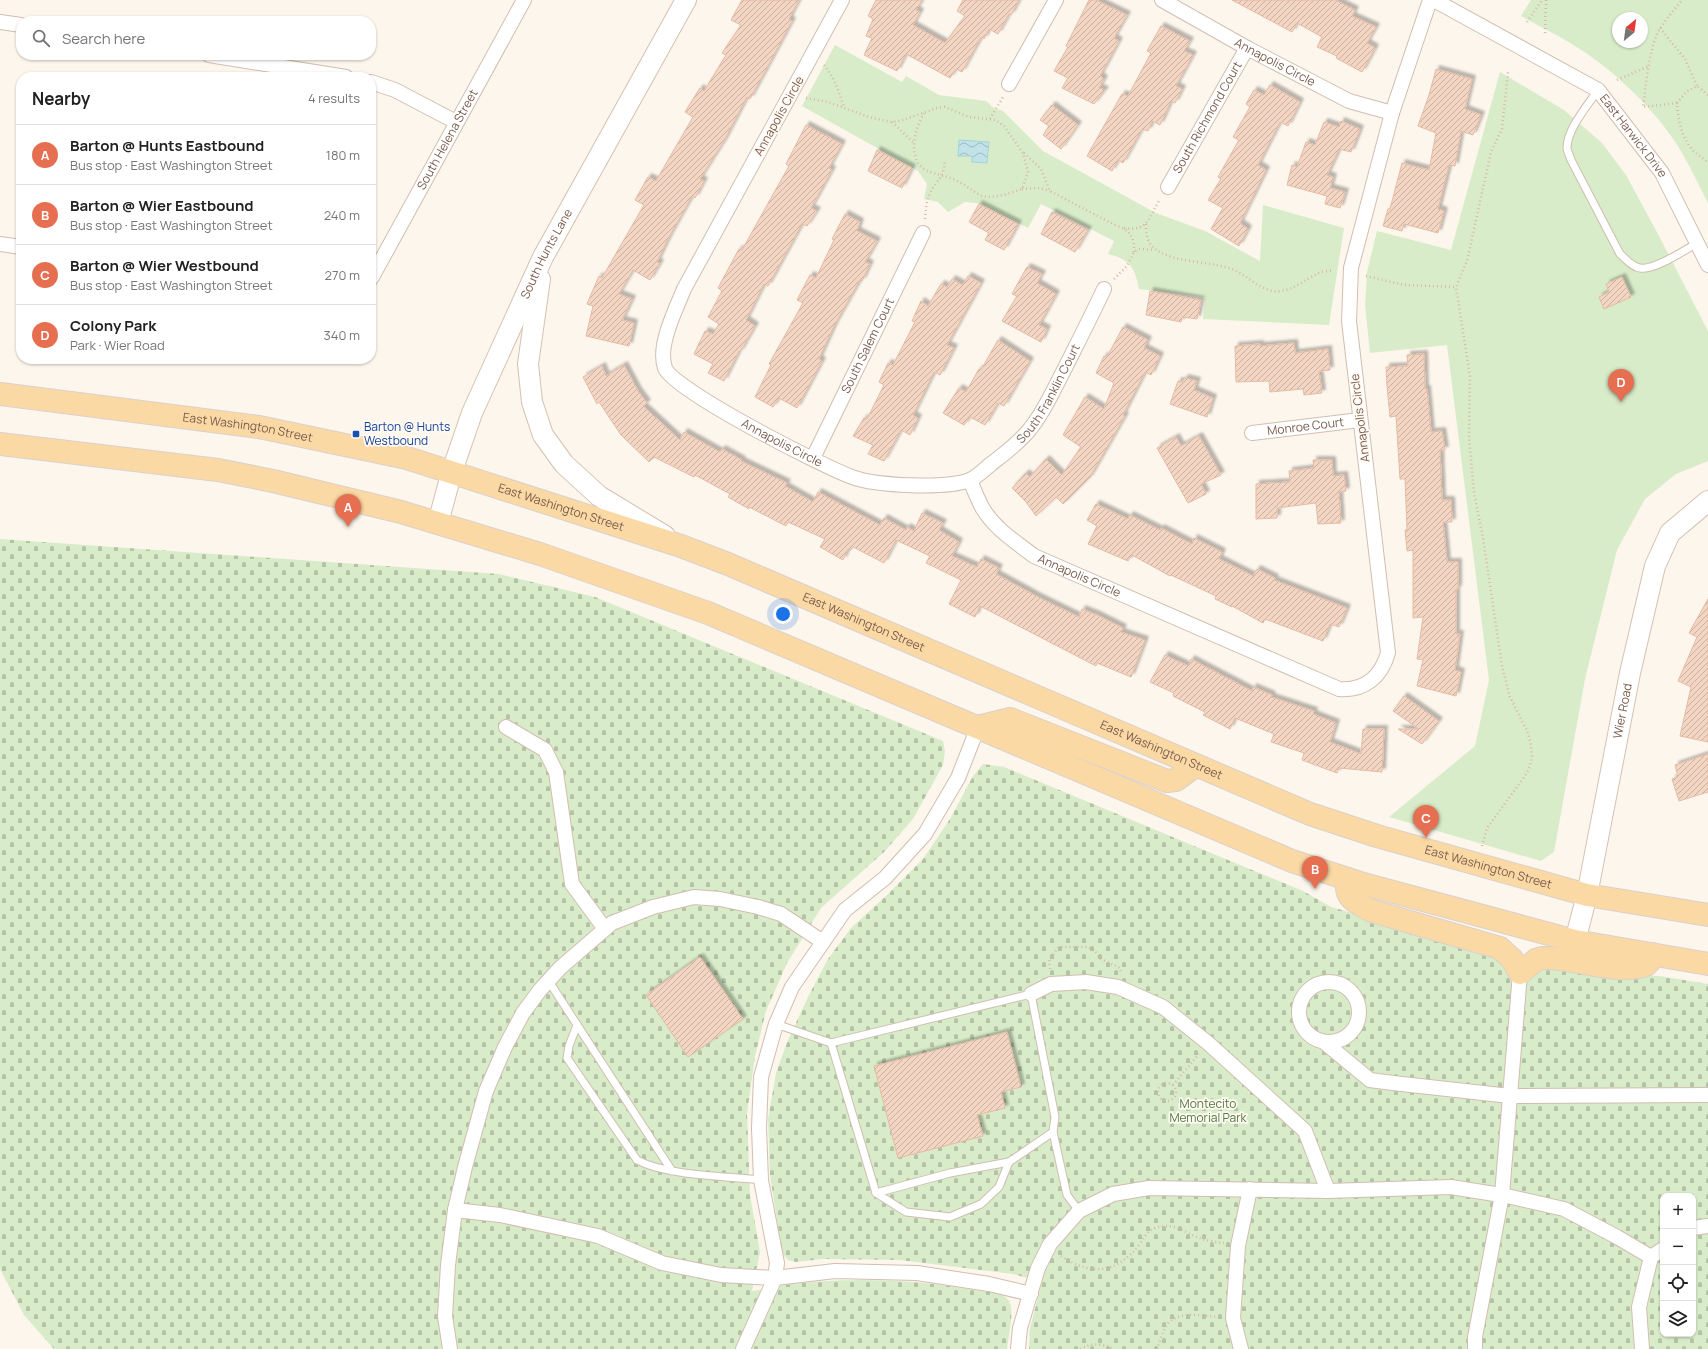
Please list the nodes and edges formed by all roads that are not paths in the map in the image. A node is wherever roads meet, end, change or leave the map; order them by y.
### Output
1 (524, 0) edge
2 (686, 0) edge
3 (842, 0) edge
4 (1056, 0) edge
5 (1162, 0) edge
6 (1430, 0) edge
7 (1434, 0) edge
8 (0, 22) edge
9 (16, 24) edge
10 (1247, 48) junction
11 (240, 60) edge
12 (315, 72) edge
13 (376, 84) edge
14 (1010, 84) road end
15 (1598, 90) junction
16 (1392, 113) junction
17 (456, 122) junction
18 (1168, 187) road end
19 (923, 233) road end
20 (1697, 243) junction
21 (0, 244) edge
22 (16, 246) edge
23 (543, 257) junction
24 (1708, 265) edge
25 (376, 270) edge
26 (1104, 289) road end
27 (0, 394) edge
28 (1360, 420) junction
29 (1252, 433) dead end
30 (0, 444) edge
31 (813, 458) junction
32 (452, 471) junction
33 (970, 480) junction
34 (1708, 501) edge
35 (438, 523) junction
36 (681, 546) junction
37 (506, 727) dead end
38 (978, 727) junction
39 (1195, 766) junction
40 (1348, 879) junction
41 (1587, 895) junction
42 (1708, 915) edge
43 (605, 929) junction
44 (1575, 941) junction
45 (823, 942) junction
46 (1651, 954) junction
47 (1708, 964) edge
48 (1520, 973) junction
49 (548, 980) junction
50 (1031, 994) junction
51 (776, 1024) junction
52 (577, 1025) junction
53 (1324, 1042) junction
54 (831, 1043) junction
55 (1708, 1095) edge
56 (1510, 1096) junction
57 (1053, 1132) junction
58 (1009, 1162) junction
59 (672, 1171) junction
60 (761, 1180) junction
61 (1250, 1189) junction
62 (1328, 1191) junction
63 (876, 1193) junction
64 (1502, 1195) junction
65 (455, 1210) junction
66 (1079, 1210) junction
67 (1708, 1226) edge
68 (1696, 1228) edge
69 (1660, 1251) edge
70 (1651, 1257) junction
71 (775, 1278) junction
72 (1031, 1294) junction
73 (450, 1349) edge
74 (743, 1349) edge
75 (1018, 1349) edge
76 (1241, 1349) edge
77 (1475, 1349) edge
78 (1642, 1349) edge

1 - 17 street, South Helena Street
2 - 23 main road, South Hunts Lane
3 - 31 street, Annapolis Circle
4 - 14 street
5 - 10 street, Annapolis Circle
6 - 16 street, Annapolis Circle
7 - 15 street, East Harwick Drive
8 - 9 street
10 - 16 street, Annapolis Circle
10 - 18 street, South Richmond Court
11 - 12 street
13 - 17 street
15 - 20 street, East Harwick Drive
15 - 20 lane
16 - 28 street, Annapolis Circle
17 - 25 street, South Helena Street
19 - 31 street, South Salem Court
20 - 24 street, East Harwick Drive
21 - 22 street
23 - 32 main road, South Hunts Lane
23 - 36 main road
26 - 33 street, South Franklin Court
27 - 32 main road, East Washington Street
28 - 29 street, Monroe Court
28 - 33 street, Annapolis Circle
30 - 35 main road
31 - 33 street, Annapolis Circle
32 - 35 main road, South Hunts Lane
32 - 36 main road, East Washington Street
34 - 41 main road, Wier Road
35 - 38 main road
36 - 39 main road, East Washington Street
37 - 43 street
38 - 39 main road
38 - 40 main road
38 - 45 street
39 - 41 main road, East Washington Street
40 - 44 main road
40 - 48 main road
41 - 42 main road, East Washington Street
41 - 44 main road, Wier Road
43 - 45 street
43 - 49 street
44 - 46 main road
45 - 51 street
46 - 47 main road
46 - 48 main road
48 - 56 street
49 - 52 lane
49 - 65 street
50 - 54 lane
50 - 57 lane
50 - 62 street
51 - 54 lane
51 - 60 street
52 - 59 lane
52 - 59 lane
53 - 53 street
53 - 56 street
54 - 63 lane
55 - 56 street
56 - 64 street
57 - 58 lane
57 - 66 lane
58 - 63 lane
58 - 63 lane
59 - 60 lane
60 - 71 street
61 - 62 street
61 - 66 street
61 - 76 street
62 - 64 street
64 - 70 street
64 - 77 street
65 - 71 street
65 - 73 street
66 - 72 street
67 - 68 street
69 - 70 street
70 - 78 street
71 - 72 street
71 - 74 street
72 - 75 street

